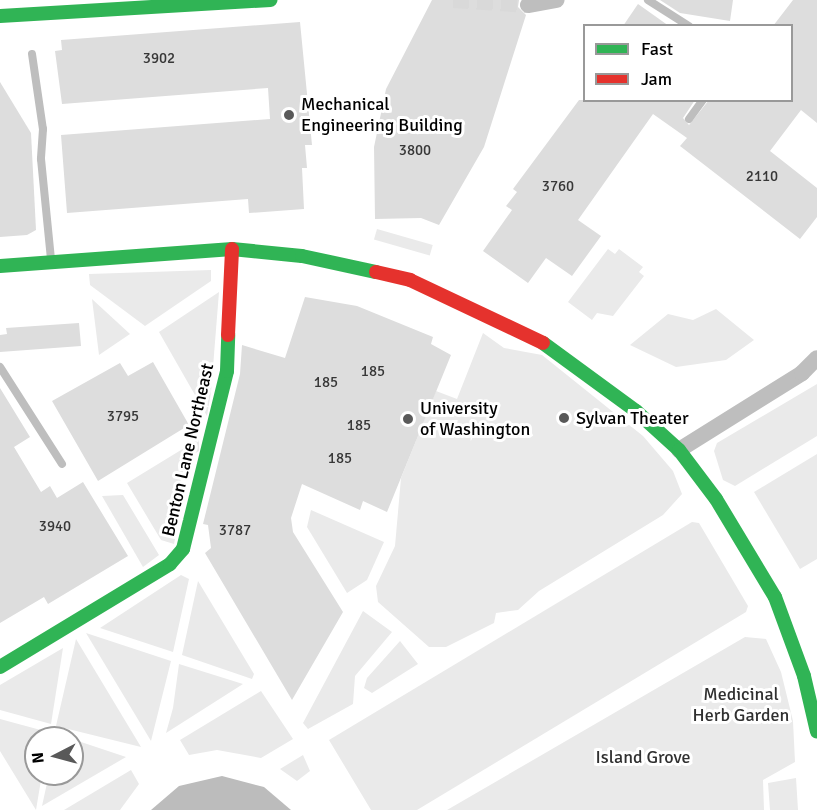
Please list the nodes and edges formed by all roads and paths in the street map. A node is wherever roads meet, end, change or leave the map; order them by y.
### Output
1 (271, 0) edge
2 (557, 0) edge
3 (648, 0) edge
4 (528, 5) dead end
5 (0, 16) edge
6 (686, 24) edge
7 (32, 54) dead end
8 (702, 102) edge
9 (689, 119) dead end
10 (232, 249) junction
11 (51, 259) junction
12 (0, 266) edge
13 (817, 358) edge
14 (0, 367) edge
15 (679, 450) junction
16 (62, 464) dead end
17 (0, 667) edge
18 (817, 732) edge

1 - 5 street
2 - 4 street
3 - 6 lane
7 - 11 lane
8 - 9 lane
10 - 11 street
10 - 15 street
10 - 17 street, Benton Lane Northeast
11 - 12 street
13 - 15 street
14 - 16 lane
15 - 18 street

